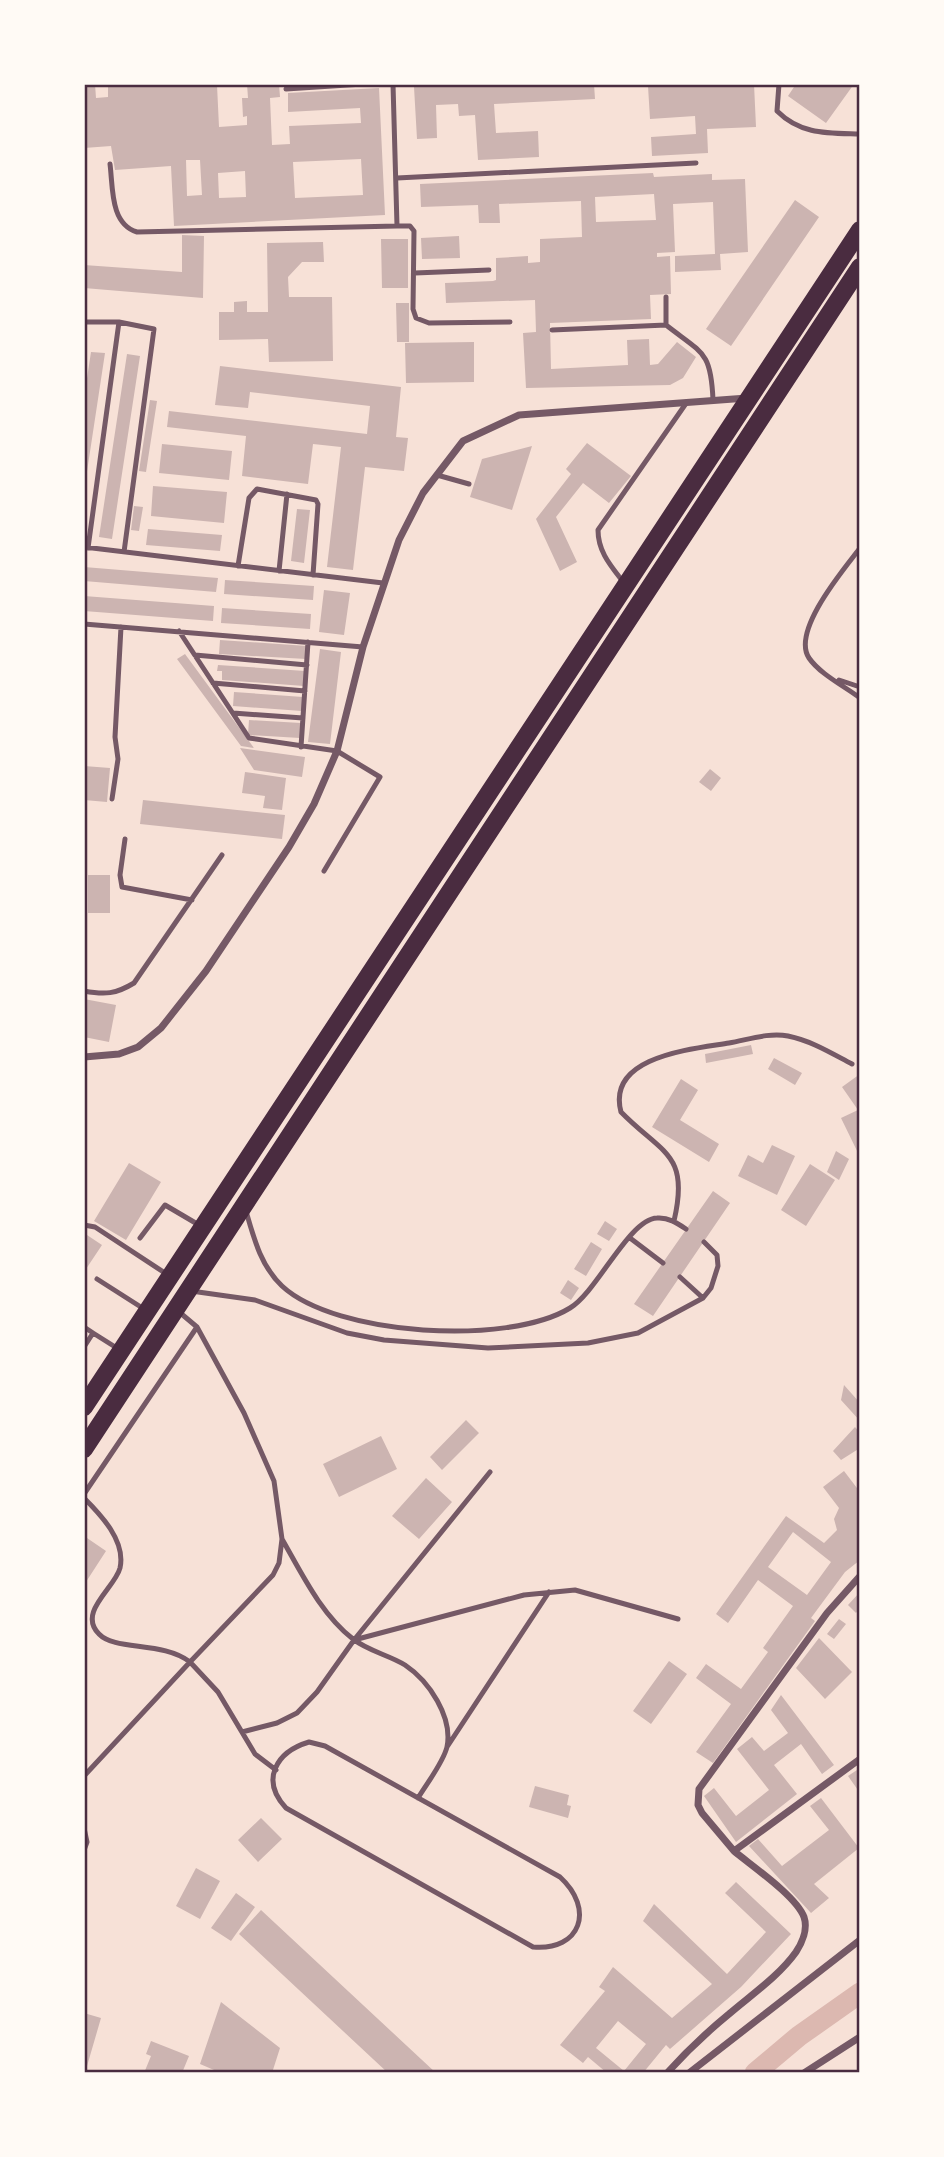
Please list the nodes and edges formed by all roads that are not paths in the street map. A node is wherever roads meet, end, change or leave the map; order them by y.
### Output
1 (363, 84) edge
2 (393, 84) edge
3 (779, 84) edge
4 (286, 89) dead end
5 (860, 134) edge
6 (696, 163) dead end
7 (110, 164) dead end
8 (397, 178) junction
9 (397, 226) junction
10 (860, 230) edge
11 (860, 267) edge
12 (489, 270) dead end
13 (415, 273) junction
14 (666, 297) dead end
15 (84, 322) edge
16 (510, 322) dead end
17 (118, 323) junction
18 (666, 325) junction
19 (552, 330) dead end
20 (748, 398) junction
21 (713, 400) junction
22 (687, 402) junction
23 (437, 475) junction
24 (469, 484) dead end
25 (287, 494) junction
26 (86, 548) edge
27 (860, 548) edge
28 (124, 552) junction
29 (239, 566) junction
30 (279, 571) junction
31 (313, 575) junction
32 (383, 583) junction
33 (625, 584) junction
34 (84, 624) edge
35 (121, 627) junction
36 (179, 631) junction
37 (308, 642) junction
38 (363, 647) junction
39 (195, 655) junction
40 (307, 665) junction
41 (832, 678) junction
42 (213, 683) junction
43 (860, 687) edge
44 (305, 691) junction
45 (860, 698) edge
46 (232, 713) junction
47 (303, 718) junction
48 (301, 747) junction
49 (337, 751) junction
50 (112, 799) dead end
51 (125, 839) dead end
52 (222, 855) dead end
53 (324, 871) dead end
54 (192, 900) junction
55 (84, 990) edge
56 (316, 1053) junction
57 (84, 1057) edge
58 (852, 1064) dead end
59 (335, 1066) junction
60 (244, 1204) junction
61 (674, 1221) junction
62 (84, 1225) edge
63 (201, 1227) junction
64 (686, 1229) dead end
65 (140, 1238) dead end
66 (630, 1238) junction
67 (704, 1242) dead end
68 (663, 1263) dead end
69 (170, 1276) junction
70 (680, 1277) dead end
71 (97, 1279) dead end
72 (188, 1291) junction
73 (703, 1298) junction
74 (176, 1310) junction
75 (147, 1311) junction
76 (84, 1327) edge
77 (197, 1327) junction
78 (93, 1333) junction
79 (84, 1347) edge
80 (121, 1350) junction
81 (84, 1407) edge
82 (84, 1449) edge
83 (490, 1472) dead end
84 (84, 1496) edge
85 (282, 1539) junction
86 (860, 1576) edge
87 (549, 1592) junction
88 (678, 1619) dead end
89 (354, 1640) junction
90 (190, 1662) junction
91 (242, 1732) junction
92 (447, 1747) junction
93 (860, 1759) edge
94 (276, 1770) junction
95 (84, 1776) edge
96 (418, 1798) junction
97 (84, 1828) edge
98 (84, 1850) edge
99 (734, 1850) junction
100 (860, 1940) edge
101 (860, 2037) edge
102 (667, 2073) edge
103 (689, 2073) edge
104 (804, 2073) edge

1 - 4 lane
2 - 8 lane
3 - 5 lane
6 - 8 lane
7 - 9 lane
8 - 9 lane
9 - 13 lane
10 - 20 main road
11 - 59 main road
12 - 13 lane
13 - 16 lane
14 - 18 lane
15 - 17 lane
17 - 26 lane
17 - 28 lane
18 - 19 lane
18 - 21 lane
20 - 21 street
20 - 33 main road
21 - 22 street
22 - 23 street
22 - 33 lane
23 - 24 lane
23 - 32 street
25 - 29 lane
25 - 30 lane
25 - 31 lane
26 - 28 lane
27 - 41 lane
28 - 29 lane
29 - 30 lane
30 - 31 lane
31 - 32 lane
32 - 38 street
33 - 56 main road
34 - 35 lane
35 - 36 lane
35 - 50 lane
36 - 37 lane
36 - 39 lane
37 - 38 lane
37 - 40 lane
38 - 49 street
39 - 40 lane
39 - 42 lane
40 - 44 lane
41 - 43 lane
41 - 45 lane
42 - 44 lane
42 - 46 lane
44 - 47 lane
46 - 47 lane
46 - 48 lane
47 - 48 lane
48 - 49 lane
49 - 53 lane
49 - 57 street
51 - 54 lane
52 - 54 lane
54 - 55 lane
56 - 59 main road
56 - 63 main road
58 - 61 lane
59 - 60 main road
60 - 66 lane
60 - 72 main road
61 - 64 lane
61 - 66 lane
62 - 69 lane
63 - 65 lane
63 - 69 main road
66 - 68 lane
67 - 73 lane
69 - 75 main road
70 - 73 lane
71 - 75 lane
72 - 73 lane
72 - 74 main road
74 - 77 lane
74 - 82 main road
75 - 80 main road
76 - 78 lane
77 - 84 lane
77 - 85 lane
78 - 79 lane
78 - 80 lane
80 - 81 main road
83 - 89 lane
84 - 90 lane
85 - 89 lane
85 - 90 lane
86 - 99 street
87 - 88 lane
87 - 89 lane
87 - 92 lane
89 - 91 lane
89 - 92 lane
90 - 91 lane
90 - 95 lane
91 - 94 lane
92 - 96 lane
93 - 99 street
94 - 96 lane
94 - 96 lane
97 - 98 lane
99 - 102 street
100 - 103 street
101 - 104 street

